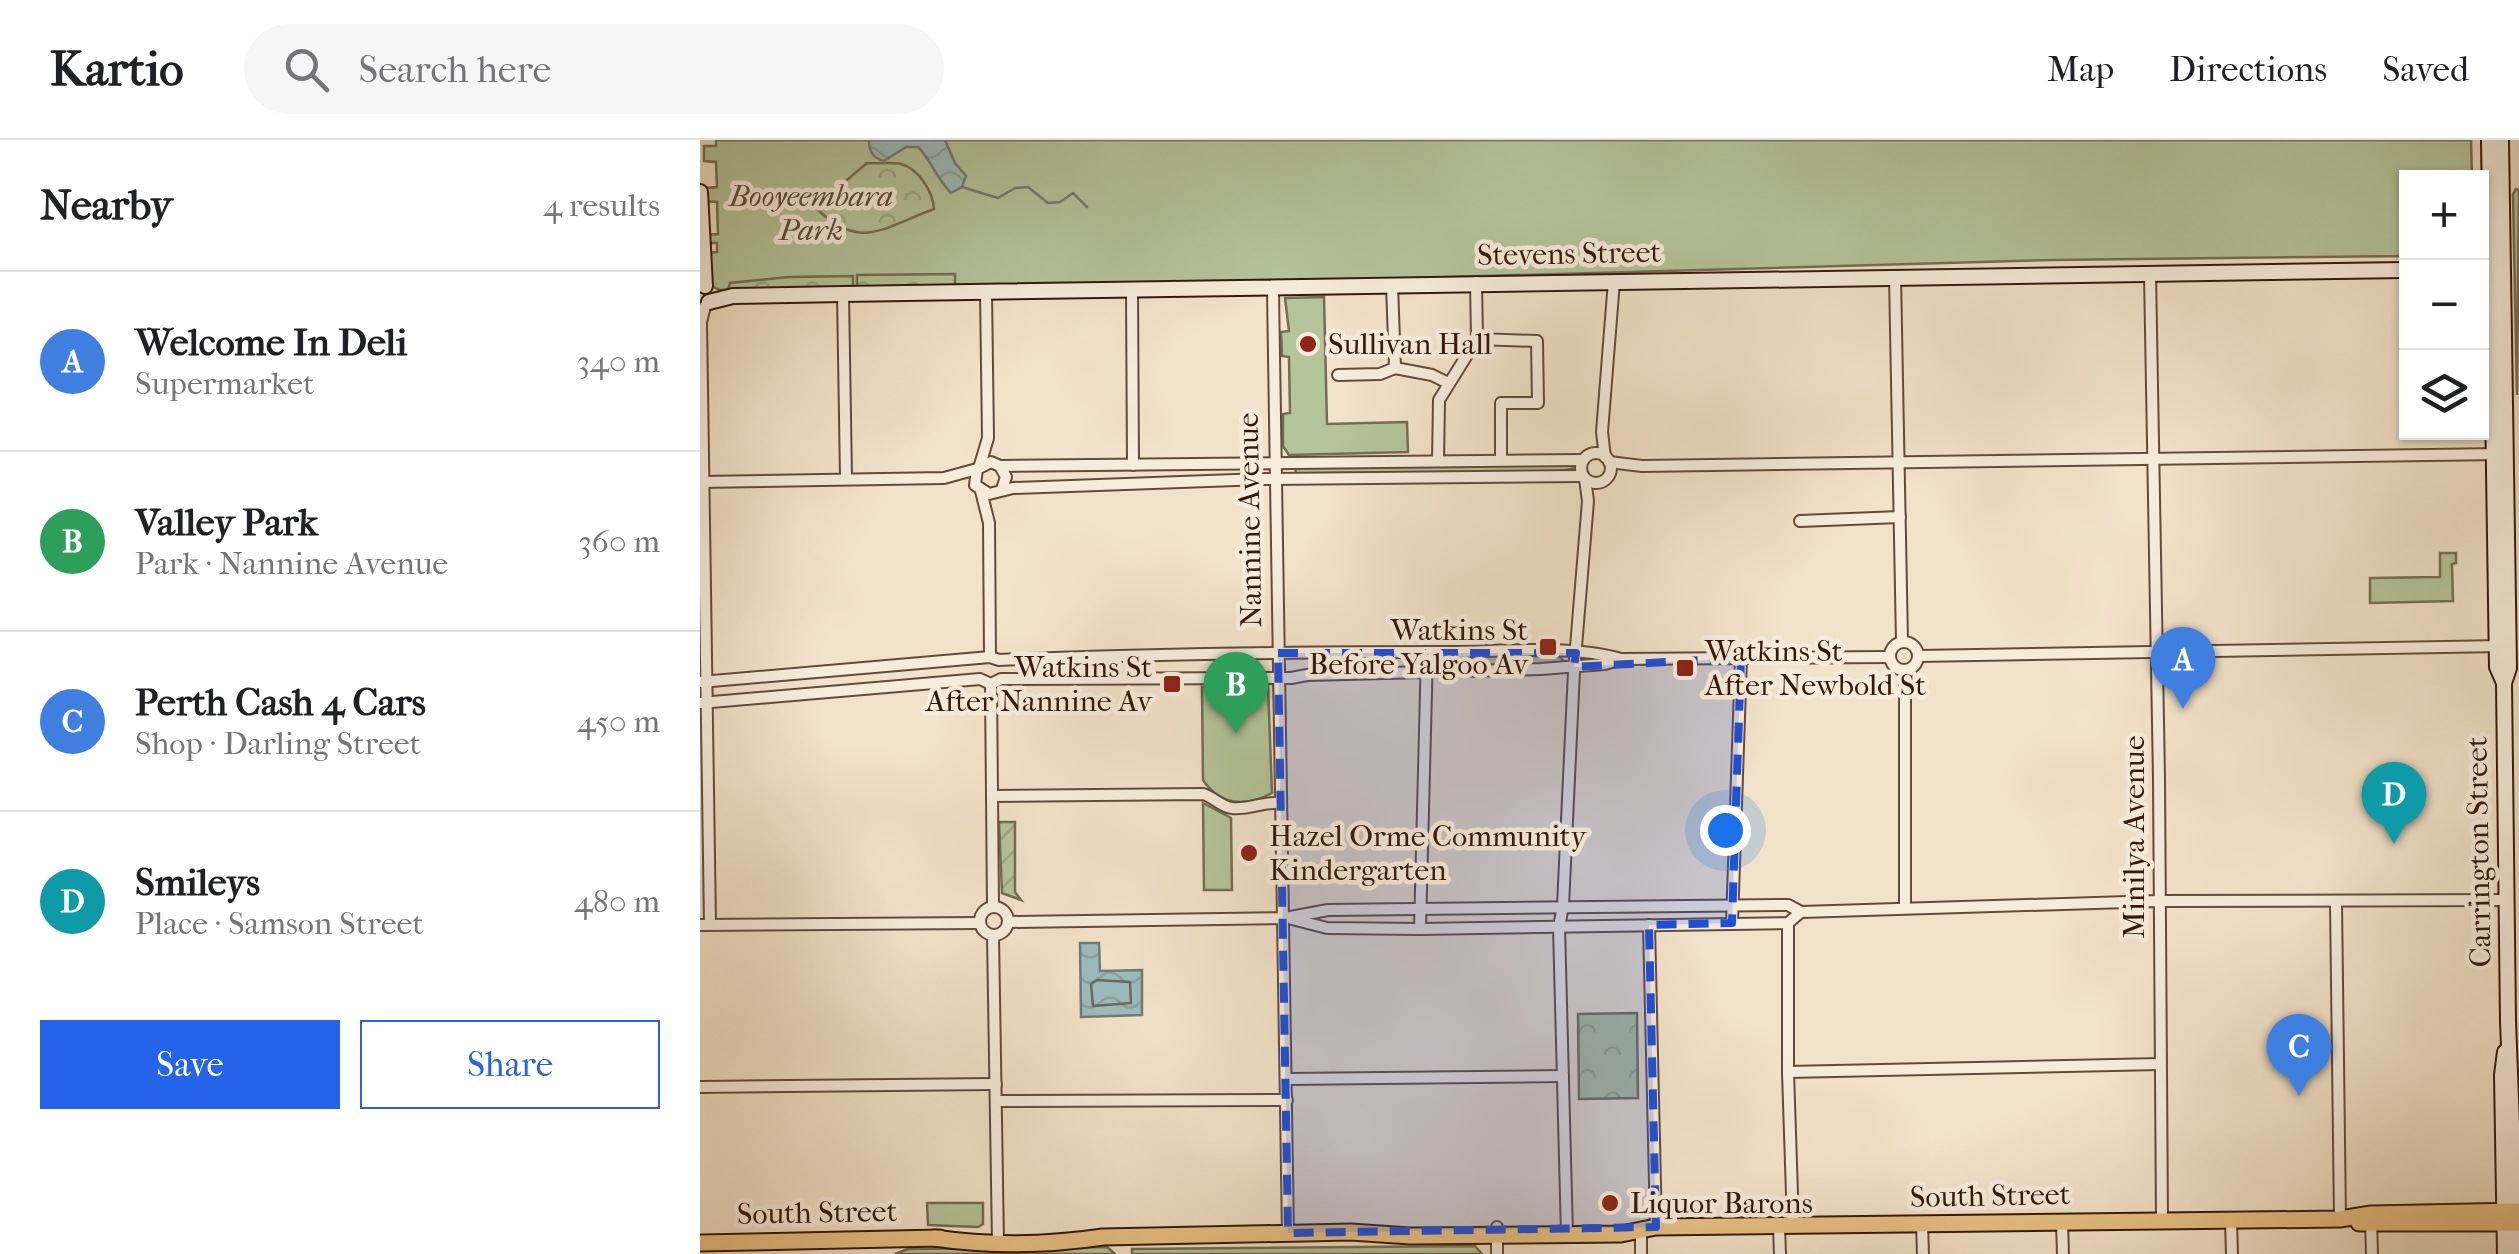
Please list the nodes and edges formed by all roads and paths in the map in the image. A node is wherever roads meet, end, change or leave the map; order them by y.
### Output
1 (2489, 140) edge
2 (2501, 140) edge
3 (2495, 180) junction
4 (2519, 180) edge
5 (700, 192) edge
6 (2492, 269) edge
7 (2399, 270) edge
8 (2150, 274) junction
9 (1894, 276) junction
10 (1614, 281) junction
11 (1476, 282) junction
12 (1392, 285) junction
13 (1272, 286) junction
14 (1132, 290) junction
15 (986, 292) junction
16 (843, 294) junction
17 (703, 296) edge
18 (1477, 339) junction
19 (1395, 368) junction
20 (1338, 375) dead end
21 (1448, 384) junction
22 (988, 438) junction
23 (2501, 454) junction
24 (2152, 459) junction
25 (1502, 460) junction
26 (1438, 461) junction
27 (1274, 462) junction
28 (1600, 462) junction
29 (1899, 464) junction
30 (998, 465) junction
31 (1132, 465) junction
32 (978, 467) junction
33 (1584, 477) junction
34 (846, 478) junction
35 (944, 478) junction
36 (1273, 479) junction
37 (702, 482) edge
38 (1598, 483) junction
39 (978, 488) junction
40 (1000, 490) junction
41 (1588, 502) junction
42 (1900, 517) junction
43 (1800, 522) dead end
44 (989, 524) junction
45 (2506, 637) edge
46 (1902, 642) junction
47 (2157, 651) junction
48 (1426, 652) junction
49 (1278, 653) junction
50 (1576, 653) junction
51 (1918, 656) junction
52 (1890, 657) junction
53 (1742, 658) junction
54 (991, 659) junction
55 (1622, 659) junction
56 (1574, 667) junction
57 (1905, 670) junction
58 (1427, 674) junction
59 (1278, 678) junction
60 (991, 681) junction
61 (703, 682) edge
62 (703, 702) edge
63 (992, 796) junction
64 (2512, 797) edge
65 (1282, 803) junction
66 (2506, 900) junction
67 (2159, 902) junction
68 (2336, 902) junction
69 (1732, 905) junction
70 (1563, 906) junction
71 (993, 907) junction
72 (1905, 907) junction
73 (1421, 910) junction
74 (1801, 912) junction
75 (1285, 918) junction
76 (1008, 922) junction
77 (980, 923) junction
78 (1732, 923) junction
79 (1788, 923) junction
80 (705, 925) edge
81 (1650, 925) junction
82 (1558, 927) junction
83 (1420, 929) junction
84 (994, 935) junction
85 (2514, 1021) edge
86 (2160, 1064) junction
87 (1788, 1072) junction
88 (1564, 1076) junction
89 (1286, 1078) junction
90 (996, 1084) junction
91 (700, 1087) edge
92 (997, 1100) junction
93 (1287, 1100) junction
94 (2513, 1218) edge
95 (2340, 1219) junction
96 (2371, 1219) junction
97 (2231, 1220) junction
98 (2162, 1221) junction
99 (2062, 1222) junction
100 (1922, 1224) junction
101 (1786, 1226) junction
102 (1649, 1228) junction
103 (1567, 1230) junction
104 (1497, 1231) junction
105 (1288, 1234) junction
106 (998, 1238) junction
107 (700, 1242) edge
108 (886, 1246) edge
109 (1497, 1254) edge
110 (1641, 1254) edge
111 (1780, 1254) edge
112 (1923, 1254) edge
113 (2063, 1254) edge
114 (2232, 1254) edge
115 (2372, 1254) edge
116 (2506, 1254) edge
117 (2517, 1254) edge

1 - 3 street, Carrington Street
2 - 3 street, Carrington Street
3 - 4 street
3 - 6 street, Carrington Street
5 - 17 street
6 - 23 street, Carrington Street
7 - 8 street, Stevens Street
8 - 9 street, Stevens Street
8 - 24 street, Minilya Avenue
9 - 10 street, Stevens Street
9 - 29 street
10 - 11 street, Stevens Street
10 - 28 street
11 - 12 street, Stevens Street
11 - 18 street
12 - 13 street, Stevens Street
12 - 19 street
13 - 14 street, Stevens Street
13 - 27 street, Nannine Avenue
14 - 15 street, Stevens Street
14 - 31 street
15 - 16 street, Stevens Street
15 - 22 street
16 - 17 street, Stevens Street
16 - 34 street
17 - 37 street
18 - 21 street
18 - 25 street
19 - 20 street
19 - 21 street
21 - 26 street
22 - 30 street
22 - 32 street
23 - 24 street
23 - 45 street, Carrington Street
24 - 29 street
24 - 47 street, Minilya Avenue
25 - 26 street
25 - 28 street
26 - 27 street
27 - 31 street
27 - 36 street, Nannine Avenue
28 - 29 street
28 - 33 street
28 - 38 street
29 - 42 street
30 - 31 street
30 - 32 street
30 - 40 street
32 - 35 street
32 - 39 street
33 - 36 street
33 - 38 street
33 - 41 street
34 - 35 street
34 - 37 street
35 - 39 street
36 - 40 street
36 - 49 street, Nannine Avenue
37 - 61 street
38 - 41 street
39 - 40 street
39 - 44 street
40 - 44 street
41 - 50 street
42 - 43 street
42 - 46 street
44 - 54 street
45 - 47 street
45 - 64 street, Carrington Street
46 - 51 street
46 - 52 street
47 - 51 street
47 - 67 street, Minilya Avenue
48 - 49 street
48 - 50 street
48 - 58 street
49 - 54 street
49 - 59 street, Nannine Avenue
50 - 55 street
50 - 56 street
51 - 57 street
52 - 53 street
52 - 57 street
53 - 55 street
53 - 69 street
54 - 60 street
54 - 60 street
54 - 61 street
55 - 56 street
56 - 58 street
56 - 70 street
57 - 72 street
58 - 59 street
58 - 73 street
59 - 60 street
59 - 65 street, Nannine Avenue
60 - 62 street
60 - 63 street
61 - 62 street
62 - 80 street
63 - 65 street
63 - 71 street
64 - 66 street, Carrington Street
65 - 75 street, Nannine Avenue
66 - 68 street
66 - 85 street, Carrington Street
67 - 68 street
67 - 72 street
67 - 86 street, Minilya Avenue
68 - 95 street
69 - 70 street
69 - 74 street
69 - 78 street
70 - 73 street
70 - 82 street
71 - 76 street
71 - 77 street
72 - 74 street
73 - 75 street
73 - 83 street
74 - 79 street
75 - 76 street
75 - 83 street
75 - 89 street, Nannine Avenue
76 - 84 street
77 - 80 street
77 - 84 street
78 - 79 street
78 - 81 street
79 - 87 street
81 - 82 street
81 - 102 street
82 - 83 street
82 - 88 street
84 - 90 street
85 - 94 street, Carrington Street
86 - 87 street
86 - 98 street, Minilya Avenue
87 - 101 street
88 - 89 street
88 - 103 street
89 - 93 street, Nannine Avenue
90 - 91 street
90 - 92 street
92 - 93 street
92 - 106 street
93 - 105 street, Nannine Avenue
94 - 96 main road, South Street
94 - 116 street, Carrington Street
94 - 117 street, Carrington Street
95 - 96 main road, South Street
95 - 97 main road, South Street
96 - 115 street
97 - 98 main road, South Street
97 - 114 street
98 - 99 main road, South Street
99 - 100 main road, South Street
99 - 113 street
100 - 101 main road, South Street
100 - 112 street
101 - 102 main road, South Street
101 - 111 street
102 - 103 main road, South Street
102 - 110 street
103 - 104 main road, South Street
104 - 105 main road, South Street
104 - 109 street
105 - 106 main road, South Street
106 - 108 main road, South Street
107 - 108 main road, South Street

